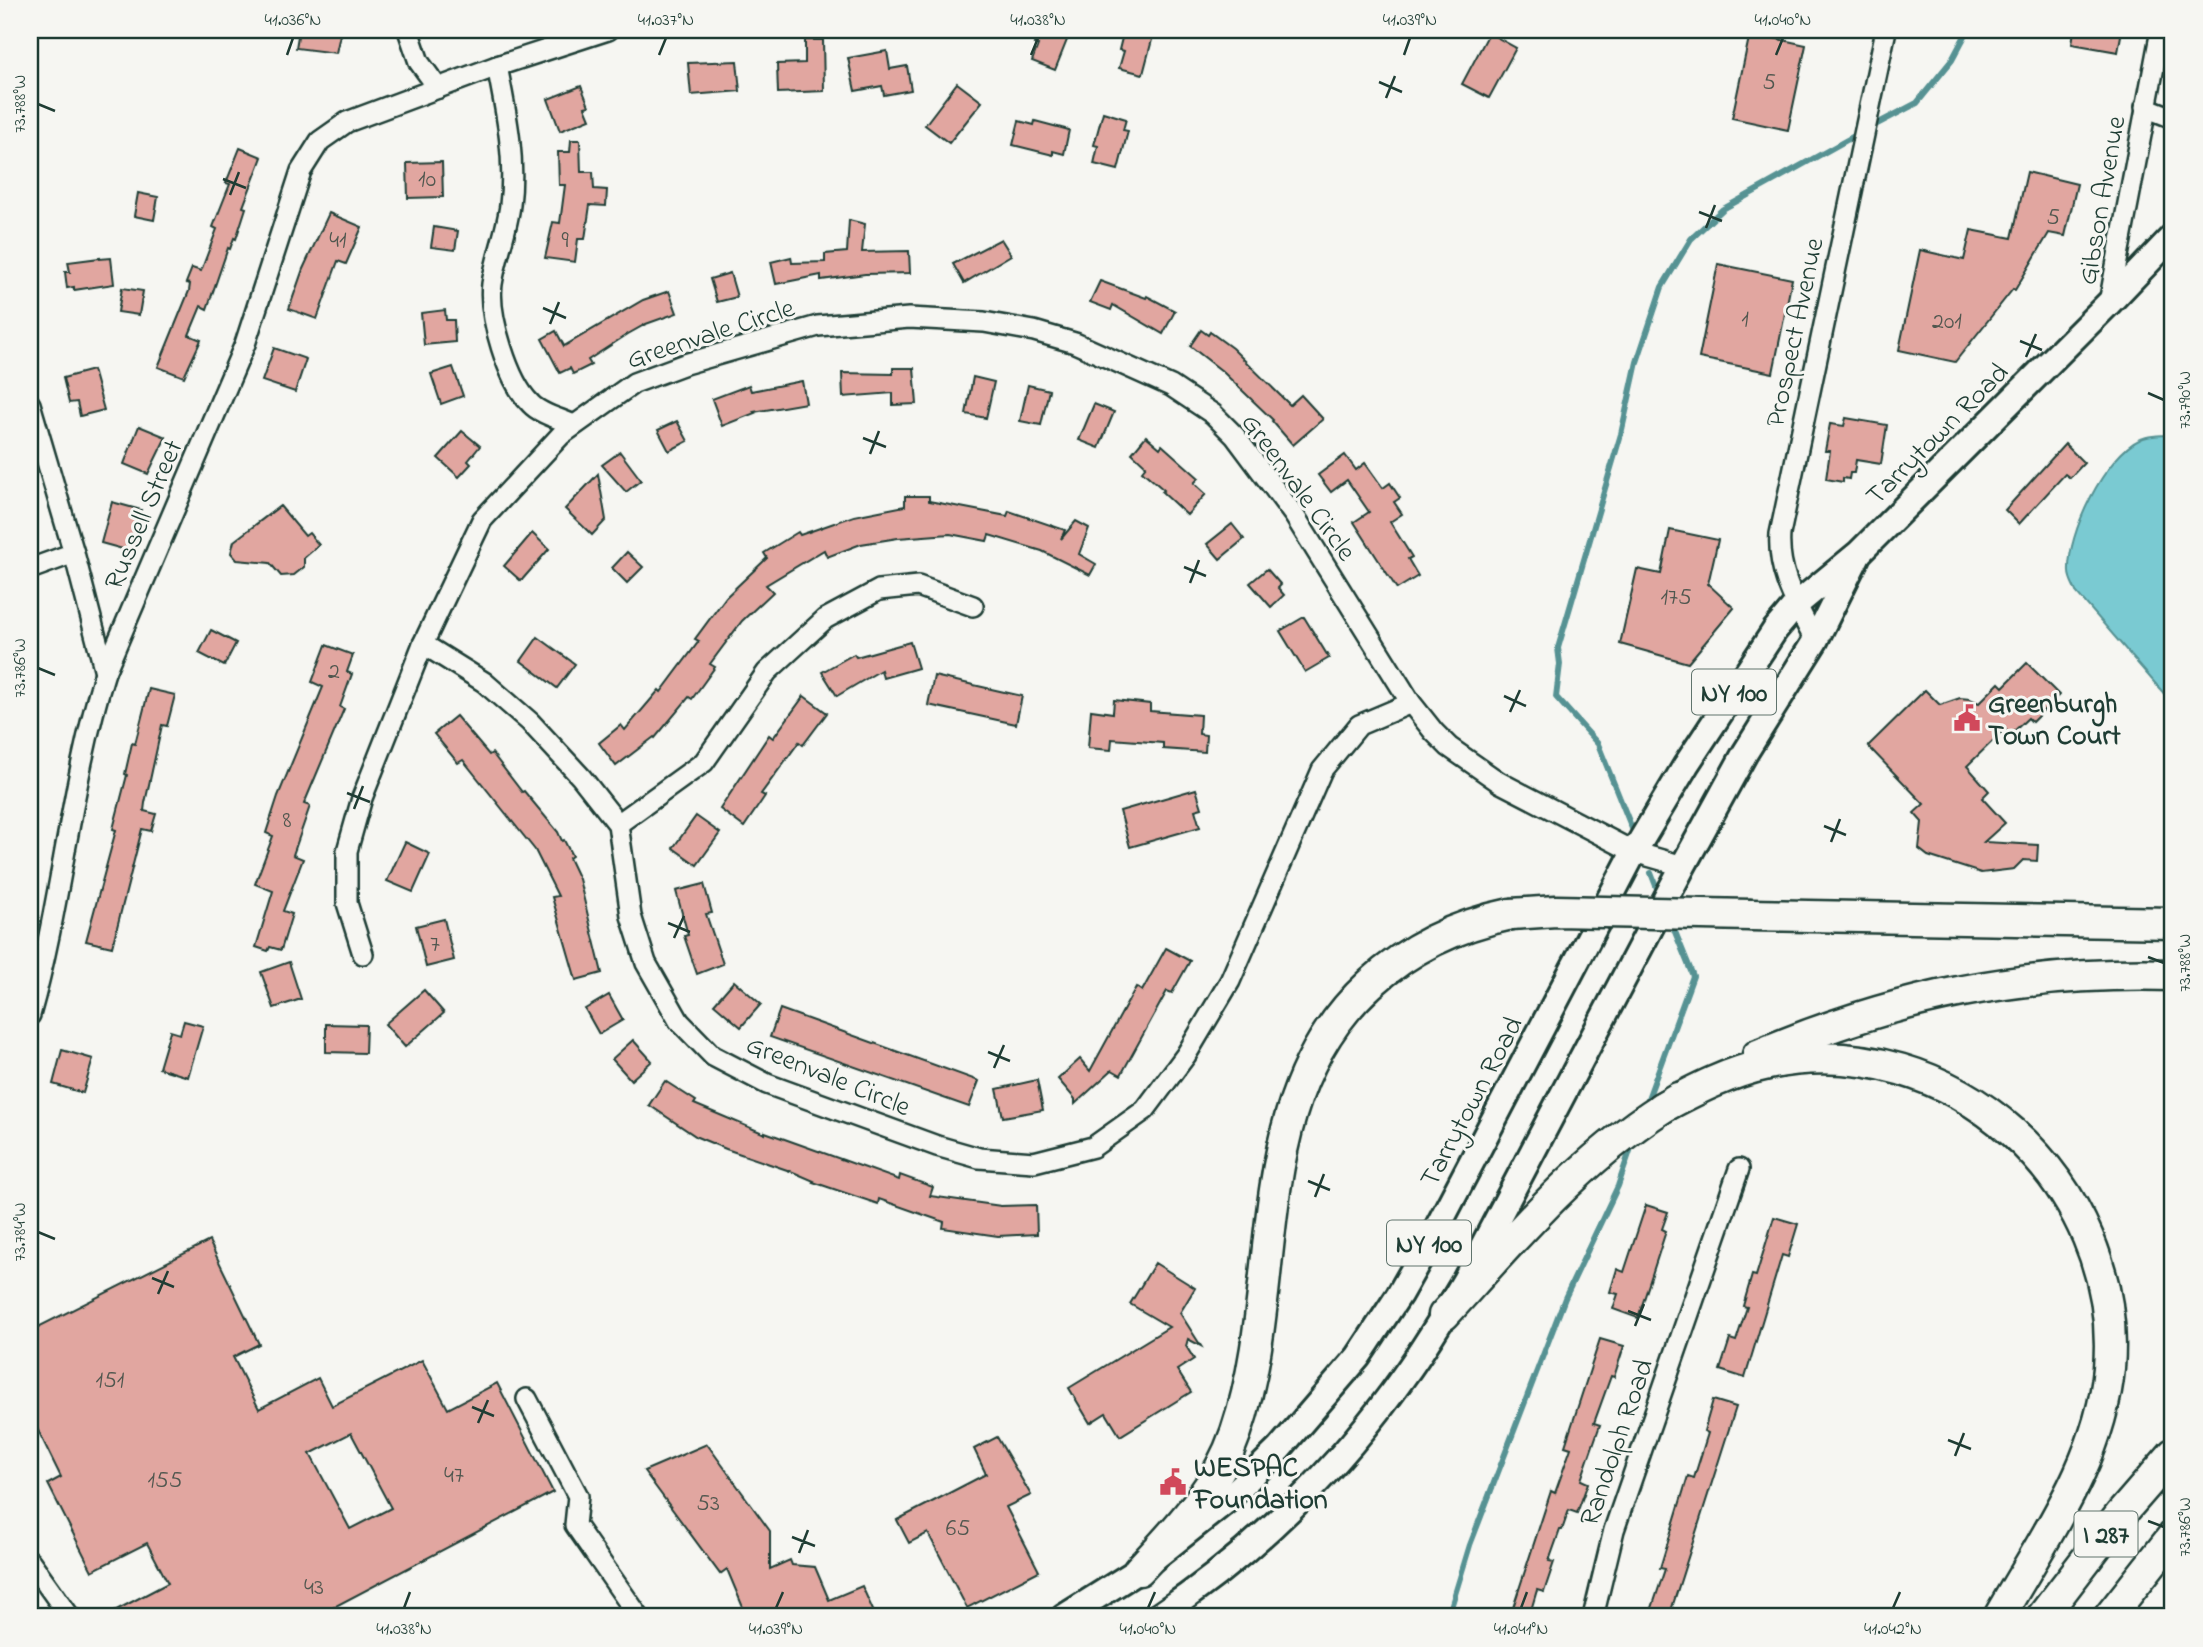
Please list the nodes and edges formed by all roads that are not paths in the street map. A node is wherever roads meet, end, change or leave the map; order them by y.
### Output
1 (408, 30) edge
2 (608, 30) edge
3 (1886, 30) edge
4 (2161, 30) edge
5 (497, 66) junction
6 (438, 88) junction
7 (2145, 107) junction
8 (2173, 118) edge
9 (2173, 236) edge
10 (2109, 303) junction
11 (30, 404) edge
12 (574, 425) junction
13 (1859, 553) junction
14 (74, 554) junction
15 (30, 569) edge
16 (1797, 604) junction
17 (973, 606) dead end
18 (1815, 641) junction
19 (423, 644) junction
20 (105, 673) junction
21 (1411, 703) junction
22 (618, 824) junction
23 (1634, 852) junction
24 (1684, 866) junction
25 (2173, 923) edge
26 (363, 954) dead end
27 (2173, 975) edge
28 (30, 1015) edge
29 (1661, 1108) junction
30 (1739, 1169) dead end
31 (1444, 1315) junction
32 (527, 1399) dead end
33 (2173, 1454) edge
34 (2170, 1541) edge
35 (30, 1561) edge
36 (1139, 1570) junction
37 (70, 1617) edge
38 (639, 1617) edge
39 (1064, 1617) edge
40 (1157, 1617) edge
41 (1593, 1617) edge
42 (1999, 1617) edge
43 (2042, 1617) edge
44 (2109, 1617) edge

1 - 6 street
2 - 5 street, Russell Street
3 - 16 street, Prospect Avenue
4 - 7 street, Gibson Avenue
5 - 6 street, Russell Street
5 - 12 street
6 - 20 street, Russell Street
7 - 8 street, Gibson Avenue
7 - 10 street, Gibson Avenue
9 - 10 main road, Tarrytown Road / NY 100
10 - 13 main road, Tarrytown Road / NY 100
11 - 14 street
12 - 19 street, Greenvale Circle
12 - 21 street, Greenvale Circle
13 - 16 main road, Tarrytown Road / NY 100
13 - 18 main road, Tarrytown Road / NY 100
14 - 15 street
14 - 20 street
16 - 18 street, Prospect Avenue
16 - 23 main road, Tarrytown Road / NY 100
17 - 22 street
18 - 24 main road, Tarrytown Road / NY 100
19 - 22 street
19 - 26 street, Greenvale Circle
20 - 28 street, Russell Street
21 - 22 street, Greenvale Circle
21 - 23 street, Greenvale Circle
23 - 24 street, Greenvale Circle
23 - 36 main road, Tarrytown Road / NY 100
24 - 31 main road, Tarrytown Road / NY 100
25 - 36 highway, bridge
27 - 29 highway
29 - 31 highway
29 - 42 highway
30 - 41 street, Randolph Road
31 - 40 main road, Tarrytown Road / NY 100
32 - 38 street
33 - 43 highway, I 287
34 - 44 highway, I 287
35 - 37 street
36 - 39 main road, Tarrytown Road / NY 100

